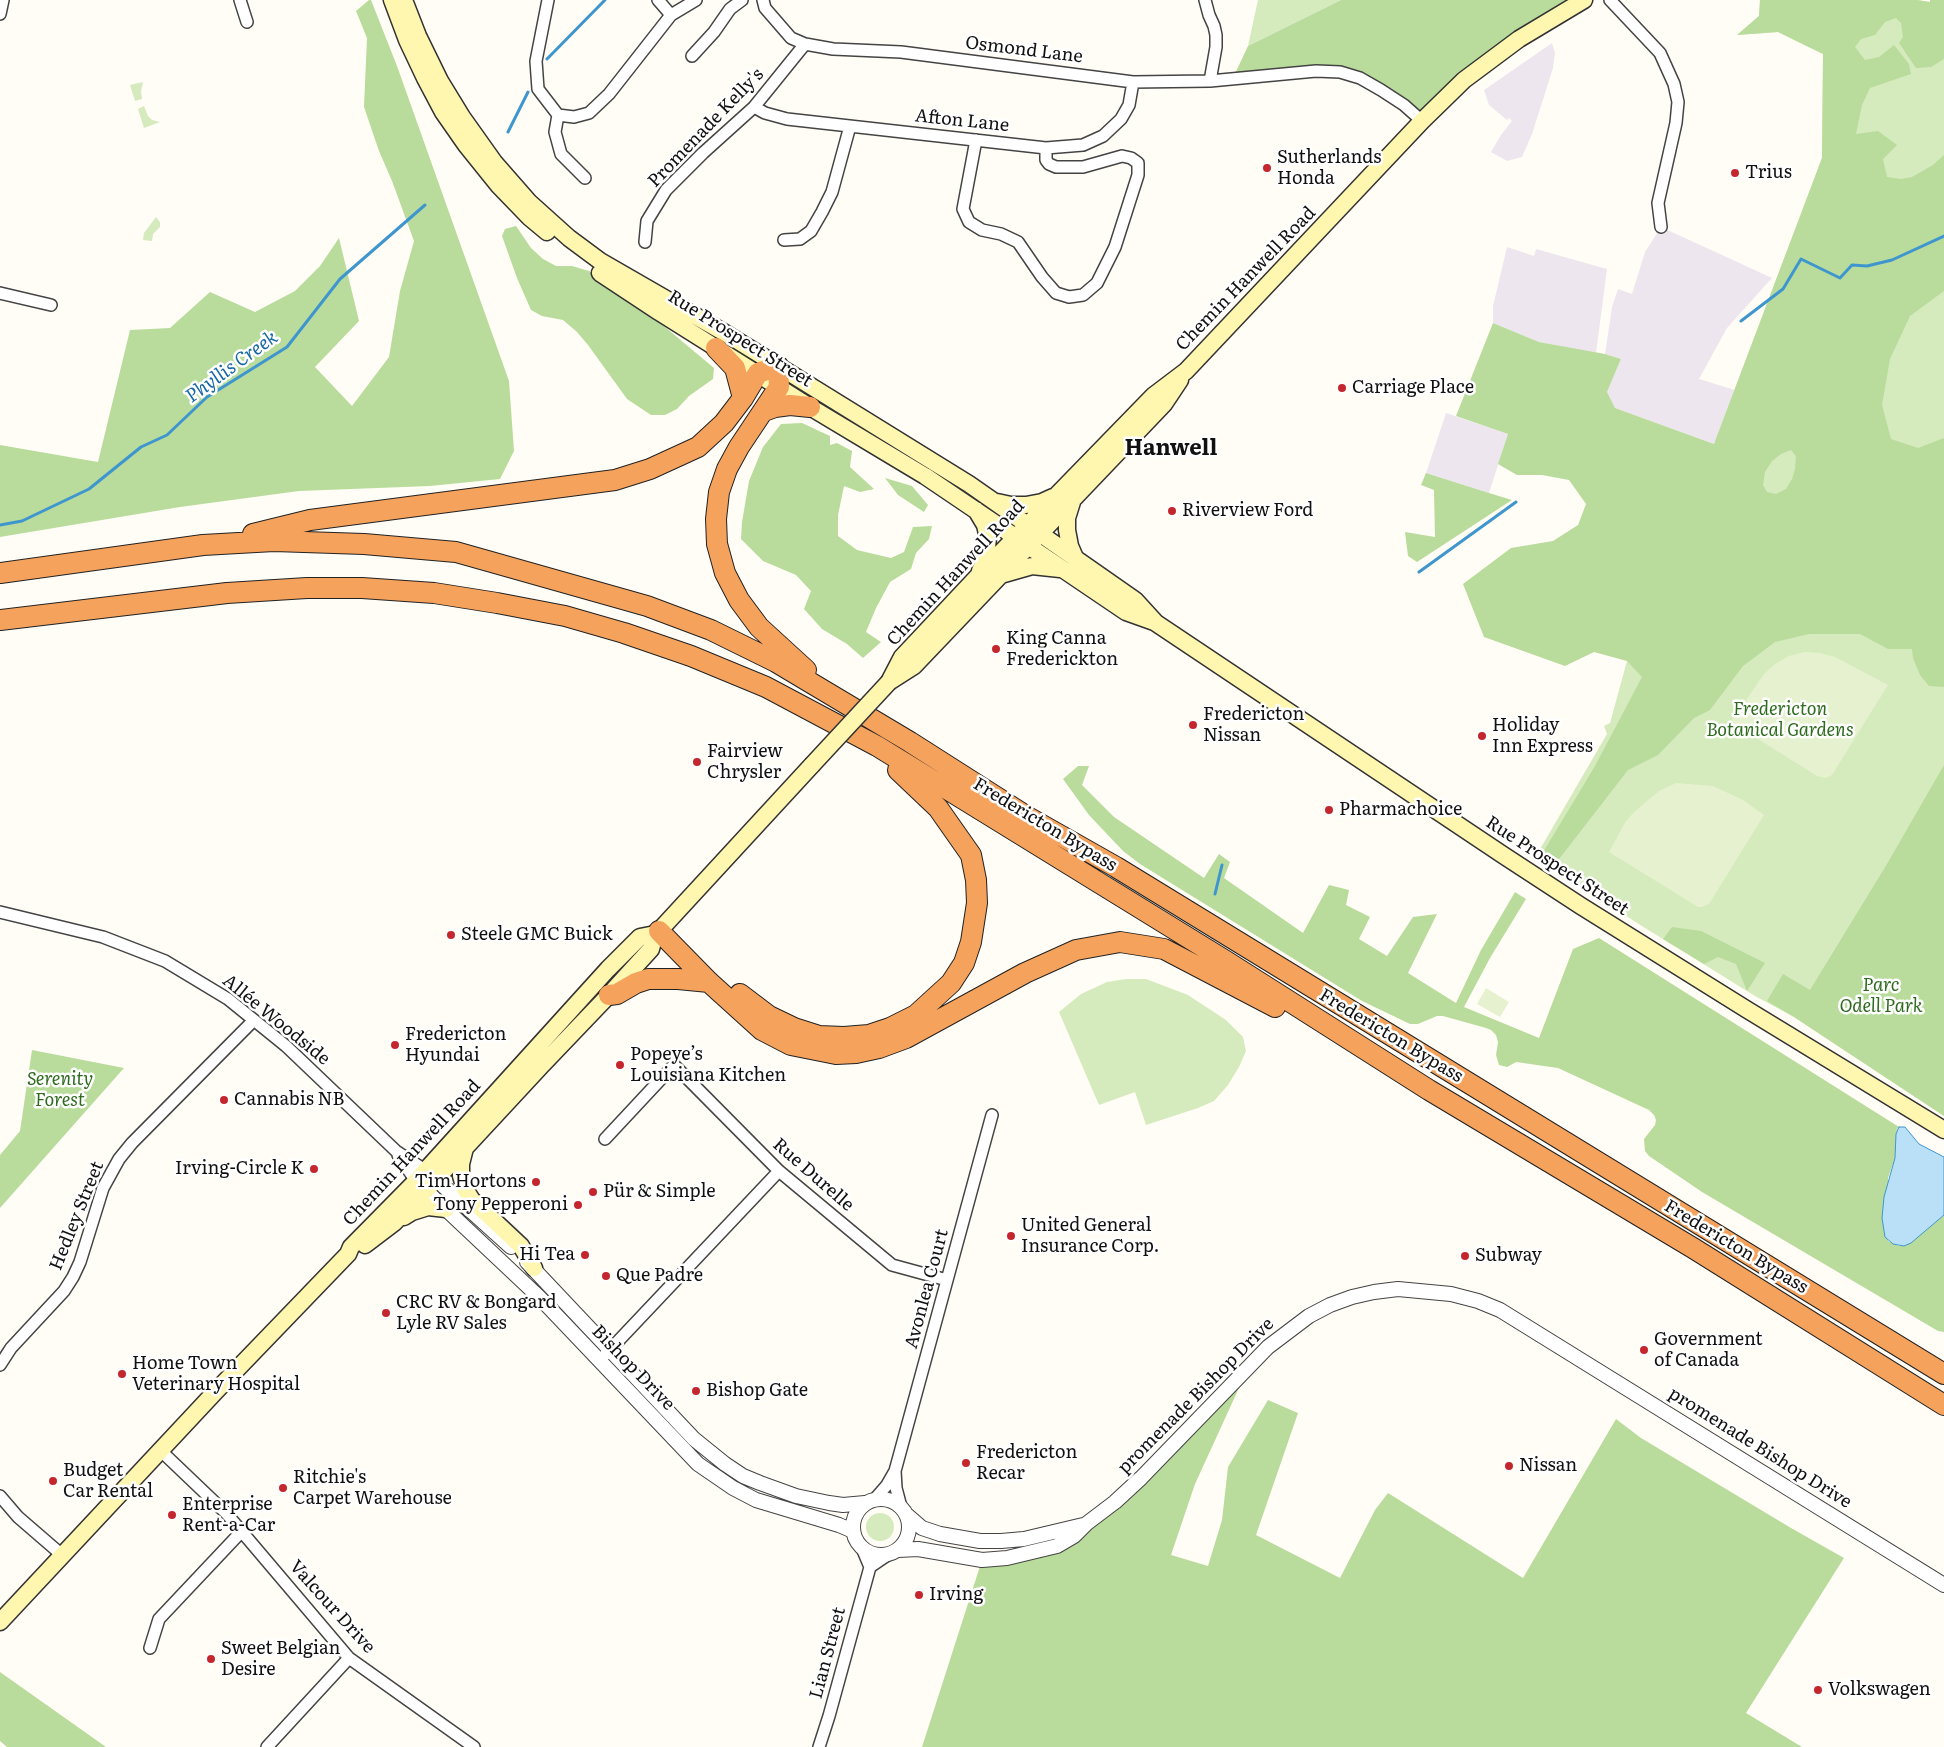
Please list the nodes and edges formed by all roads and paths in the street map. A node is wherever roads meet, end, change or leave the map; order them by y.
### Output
1 (3, 0) edge
2 (240, 0) edge
3 (392, 0) edge
4 (404, 0) edge
5 (548, 0) edge
6 (658, 0) edge
7 (696, 0) edge
8 (742, 0) edge
9 (763, 0) edge
10 (1205, 0) edge
11 (1584, 0) edge
12 (1610, 0) edge
13 (0, 14) edge
14 (671, 15) junction
15 (246, 22) dead end
16 (805, 44) junction
17 (692, 56) dead end
18 (1210, 80) junction
19 (1133, 82) junction
20 (754, 107) junction
21 (558, 115) junction
22 (1422, 121) junction
23 (850, 126) junction
24 (976, 140) junction
25 (1046, 148) junction
26 (586, 178) dead end
27 (1661, 227) dead end
28 (784, 240) dead end
29 (646, 242) dead end
30 (0, 293) edge
31 (51, 305) dead end
32 (716, 348) junction
33 (778, 366) junction
34 (758, 373) junction
35 (779, 387) junction
36 (743, 398) junction
37 (810, 407) junction
38 (764, 411) junction
39 (1065, 498) junction
40 (995, 501) junction
41 (976, 510) junction
42 (1028, 535) junction
43 (203, 545) junction
44 (1070, 565) junction
45 (0, 573) edge
46 (978, 576) junction
47 (999, 576) junction
48 (0, 620) edge
49 (889, 682) junction
50 (838, 698) junction
51 (876, 746) junction
52 (0, 912) edge
53 (661, 929) junction
54 (708, 982) junction
55 (609, 995) junction
56 (254, 1020) junction
57 (1429, 1090) junction
58 (992, 1115) dead end
59 (1944, 1130) edge
60 (605, 1139) dead end
61 (465, 1148) junction
62 (780, 1171) junction
63 (426, 1180) junction
64 (446, 1210) junction
65 (394, 1223) junction
66 (348, 1254) junction
67 (534, 1268) junction
68 (948, 1280) junction
69 (611, 1349) junction
70 (599, 1361) junction
71 (0, 1364) edge
72 (1944, 1374) edge
73 (1944, 1405) edge
74 (160, 1450) junction
75 (895, 1471) junction
76 (0, 1496) edge
77 (870, 1502) junction
78 (904, 1511) junction
79 (1086, 1524) junction
80 (242, 1532) junction
81 (853, 1532) junction
82 (862, 1548) junction
83 (894, 1552) junction
84 (62, 1555) junction
85 (870, 1567) junction
86 (1944, 1585) edge
87 (0, 1622) edge
88 (150, 1648) dead end
89 (350, 1658) junction
90 (267, 1747) edge
91 (474, 1747) edge
92 (819, 1747) edge

1 - 13 street
2 - 15 street
3 - 32 main road, Rue Prospect Street
4 - 33 main road, Rue Prospect Street
5 - 21 street
6 - 14 street
7 - 14 street
8 - 17 street
9 - 16 street
10 - 18 street
11 - 22 main road, Chemin Hanwell Road
12 - 27 street
14 - 21 street
16 - 19 street, Osmond Lane
16 - 20 street, Promenade Kelly's
18 - 19 street, Osmond Lane
18 - 22 street, Osmond Lane
19 - 25 street, Afton Lane
20 - 23 street, Afton Lane
20 - 29 street, Promenade Kelly's
21 - 26 street
22 - 39 main road, Chemin Hanwell Road
23 - 24 street, Afton Lane
23 - 28 street
24 - 25 street, Afton Lane
24 - 25 street
30 - 31 street
32 - 34 main road, Rue Prospect Street
32 - 36 highway
33 - 34 highway
33 - 35 highway
33 - 40 main road, Rue Prospect Street
34 - 35 main road, Rue Prospect Street
34 - 36 highway
35 - 37 main road, Rue Prospect Street
35 - 38 highway
36 - 43 highway
37 - 38 highway
37 - 41 main road, Rue Prospect Street
38 - 50 highway
39 - 40 main road
39 - 42 main road, Chemin Hanwell Road
39 - 44 main road
40 - 42 main road, Rue Prospect Street
41 - 42 main road, Rue Prospect Street
41 - 46 main road
42 - 44 main road, Rue Prospect Street
42 - 46 main road, Chemin Hanwell Road
42 - 47 main road, Chemin Hanwell Road
43 - 45 highway
43 - 50 highway
44 - 47 main road
44 - 59 main road, Rue Prospect Street
46 - 49 main road, Chemin Hanwell Road
47 - 49 main road, Chemin Hanwell Road
48 - 51 highway, Fredericton Bypass
49 - 53 main road, Chemin Hanwell Road, bridge
50 - 72 highway, Fredericton Bypass
51 - 53 highway
51 - 57 highway, Fredericton Bypass
52 - 56 street, Allée Woodside
53 - 54 highway
53 - 55 main road, Chemin Hanwell Road
53 - 63 main road, Chemin Hanwell Road
54 - 55 highway
54 - 57 highway
55 - 61 main road, Chemin Hanwell Road
56 - 63 street, Allée Woodside
56 - 71 street, Hedley Street
57 - 73 highway, Fredericton Bypass
58 - 68 street, Avonlea Court
60 - 62 street, Rue Durelle
61 - 63 main road, Chemin Hanwell Road
61 - 67 main road
62 - 68 street, Rue Durelle
62 - 69 street
63 - 64 street, Bishop Drive
63 - 65 main road, Chemin Hanwell Road
63 - 66 main road, Chemin Hanwell Road
63 - 67 street, Bishop Drive
64 - 65 main road
64 - 70 street, Bishop Drive
65 - 66 main road, Chemin Hanwell Road
66 - 74 main road, Chemin Hanwell Road
67 - 69 street, Bishop Drive
68 - 75 street, Avonlea Court
69 - 70 street
69 - 77 street, Bishop Drive
70 - 81 street, Bishop Drive
74 - 80 street, Valcour Drive
74 - 84 main road, Chemin Hanwell Road
75 - 77 street, Avonlea Court
75 - 78 street, Avonlea Court
76 - 84 street
77 - 78 street
77 - 81 street
78 - 79 street
78 - 83 street
79 - 83 street
79 - 86 street, promenade Bishop Drive
80 - 88 street
80 - 89 street, Valcour Drive
81 - 82 street
82 - 83 street
82 - 85 street
83 - 85 street
84 - 87 main road
85 - 92 street, Lian Street
89 - 90 street
89 - 91 street, Valcour Drive

